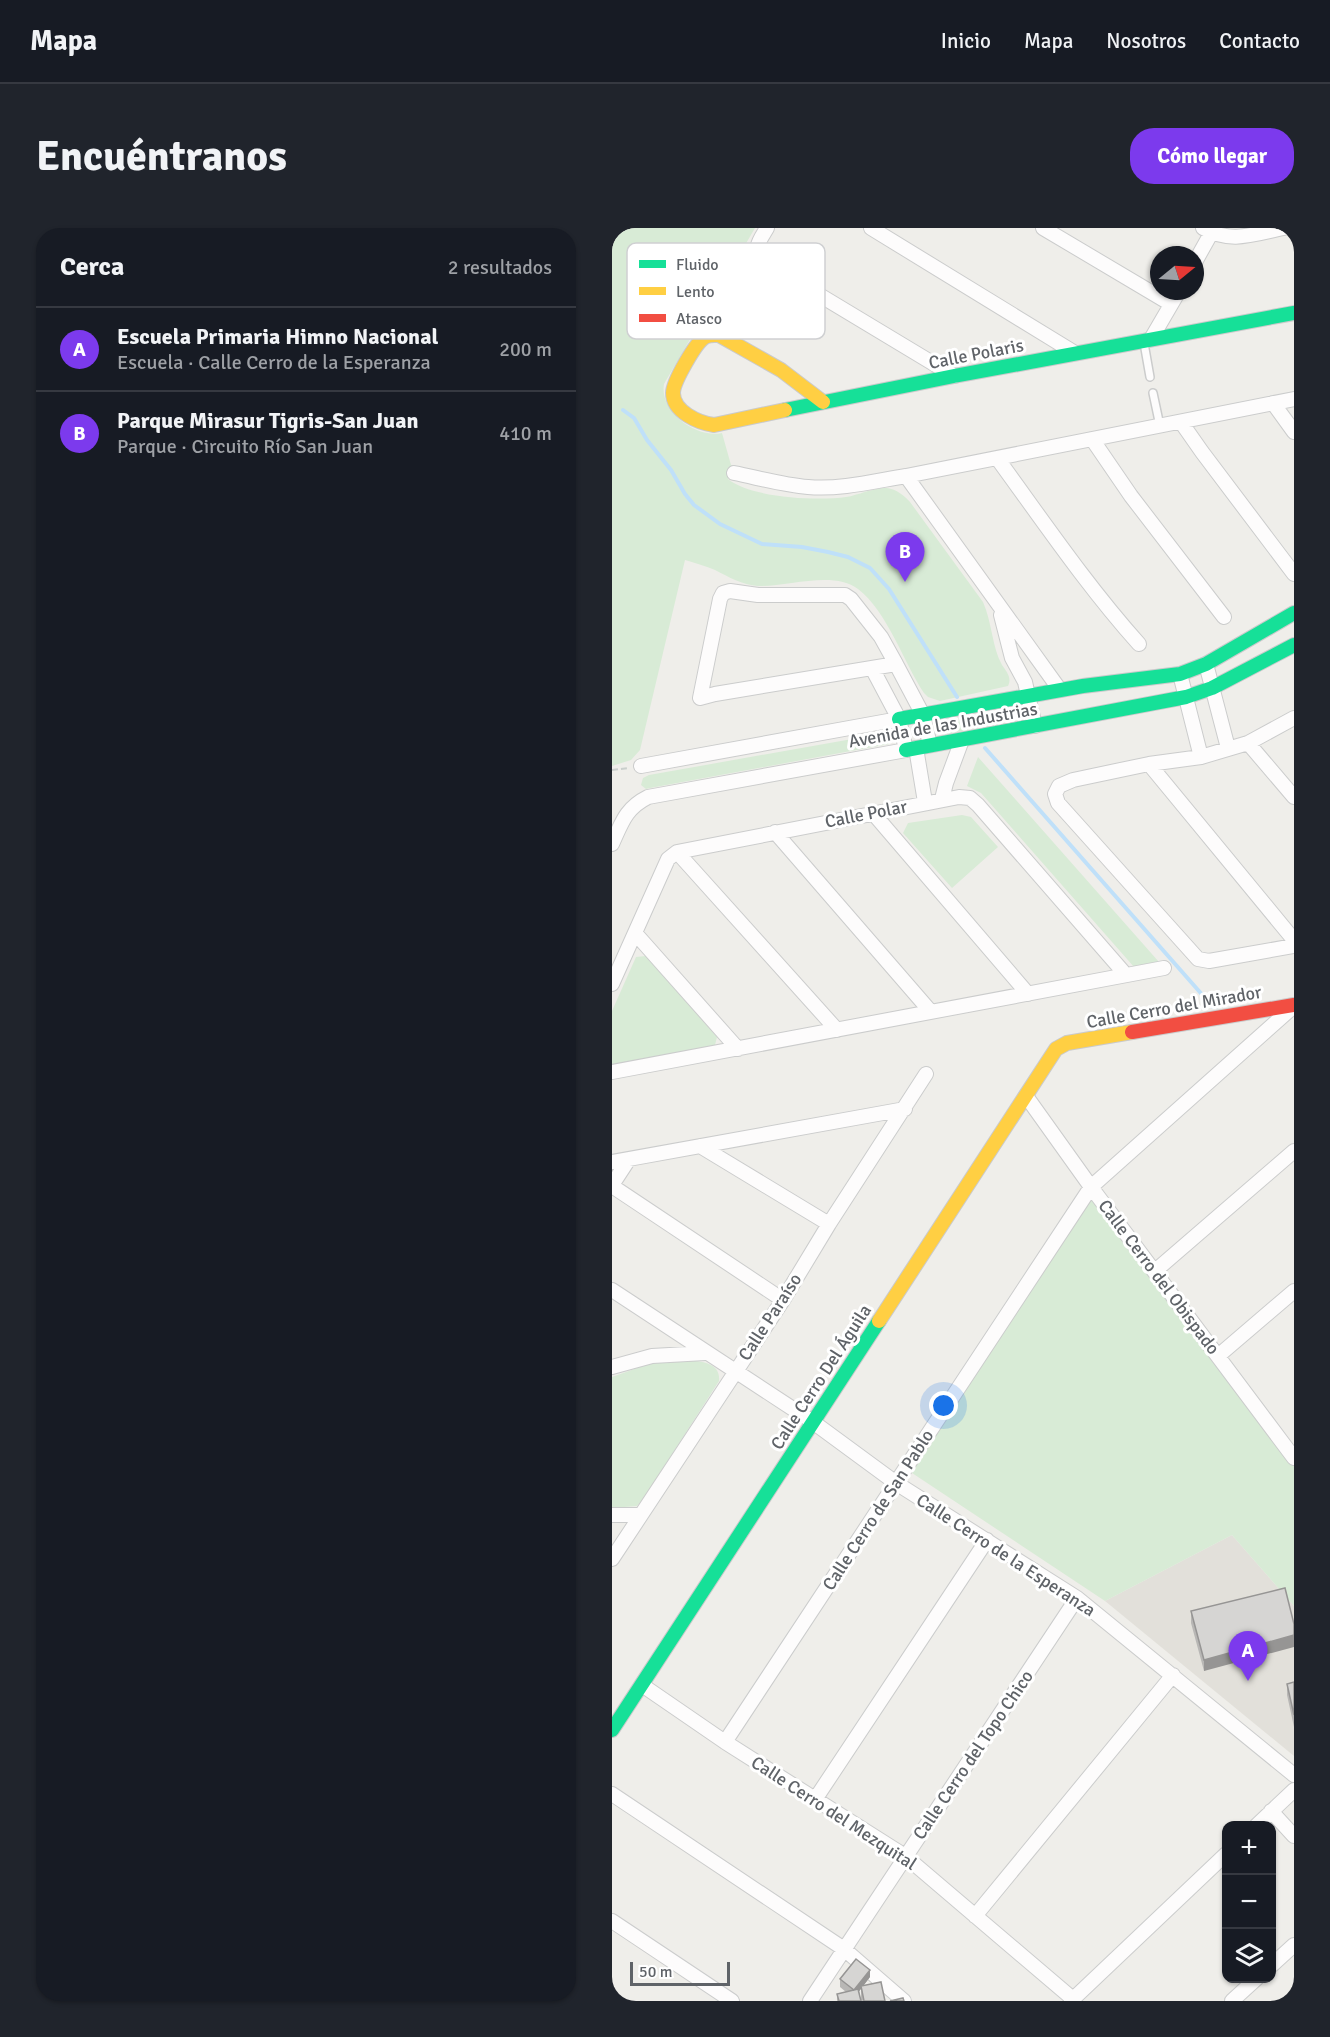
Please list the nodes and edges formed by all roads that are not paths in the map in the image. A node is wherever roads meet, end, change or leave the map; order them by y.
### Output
1 (767, 228) edge
2 (871, 228) edge
3 (1043, 228) edge
4 (1284, 228) edge
5 (1209, 230) edge
6 (758, 243) edge
7 (1202, 246) edge
8 (825, 298) edge
9 (1173, 300) edge
10 (1171, 304) junction
11 (1294, 313) edge
12 (705, 339) edge
13 (726, 339) edge
14 (1147, 340) junction
15 (1075, 353) junction
16 (954, 376) junction
17 (1150, 377) dead end
18 (1153, 393) dead end
19 (1294, 399) edge
20 (823, 402) junction
21 (1273, 403) junction
22 (1181, 422) junction
23 (1160, 426) junction
24 (1294, 432) edge
25 (1092, 439) junction
26 (997, 458) junction
27 (734, 473) dead end
28 (906, 476) junction
29 (1294, 574) edge
30 (996, 602) junction
31 (1290, 615) edge
32 (1224, 617) dead end
33 (1294, 643) edge
34 (1139, 644) dead end
35 (896, 664) junction
36 (1206, 664) junction
37 (873, 668) junction
38 (1180, 674) junction
39 (1083, 686) junction
40 (1212, 688) junction
41 (1060, 690) junction
42 (1029, 695) junction
43 (1186, 697) junction
44 (923, 715) junction
45 (1090, 715) junction
46 (1294, 717) edge
47 (899, 719) junction
48 (1035, 726) junction
49 (962, 740) junction
50 (1248, 743) junction
51 (930, 746) junction
52 (1228, 748) junction
53 (911, 749) junction
54 (1200, 756) junction
55 (1149, 764) junction
56 (641, 766) road end
57 (1294, 797) edge
58 (942, 799) junction
59 (925, 802) junction
60 (873, 813) junction
61 (775, 832) junction
62 (612, 844) edge
63 (677, 852) junction
64 (635, 933) junction
65 (1294, 940) edge
66 (1294, 946) edge
67 (1164, 968) dead end
68 (1126, 975) junction
69 (612, 984) edge
70 (1029, 994) junction
71 (1294, 1005) edge
72 (932, 1012) junction
73 (837, 1030) junction
74 (1061, 1045) joint
75 (738, 1049) junction
76 (612, 1072) edge
77 (926, 1074) dead end
78 (1026, 1096) junction
79 (905, 1109) junction
80 (700, 1146) junction
81 (1294, 1150) edge
82 (629, 1160) junction
83 (612, 1162) edge
84 (612, 1185) edge
85 (1091, 1187) junction
86 (829, 1224) junction
87 (1155, 1271) junction
88 (612, 1290) edge
89 (1294, 1291) edge
90 (783, 1300) junction
91 (705, 1353) junction
92 (1218, 1356) junction
93 (612, 1367) edge
94 (735, 1372) junction
95 (813, 1422) junction
96 (1294, 1434) edge
97 (1283, 1444) junction
98 (1294, 1458) edge
99 (896, 1483) junction
100 (612, 1515) edge
101 (641, 1515) junction
102 (987, 1540) junction
103 (612, 1559) edge
104 (1077, 1598) junction
105 (1173, 1675) junction
106 (642, 1685) junction
107 (612, 1730) edge
108 (725, 1742) junction
109 (1294, 1775) edge
110 (1294, 1791) edge
111 (612, 1794) edge
112 (816, 1798) junction
113 (1271, 1811) junction
114 (1261, 1821) edge
115 (1294, 1836) edge
116 (905, 1856) junction
117 (1222, 1859) edge
118 (975, 1916) junction
119 (612, 1921) edge
120 (1294, 1945) edge
121 (844, 1949) junction
122 (1276, 1961) edge
123 (1252, 1983) edge
124 (1072, 2000) edge
125 (732, 2001) edge
126 (810, 2001) edge
127 (904, 2001) edge
128 (1232, 2001) edge

1 - 6 street
2 - 15 street
3 - 10 street
4 - 5 street
5 - 7 street
8 - 16 street
9 - 10 street
10 - 14 street
11 - 14 street, Calle Polaris
12 - 20 street, Calle Polaris
13 - 20 street, Calle Polaris
14 - 15 street, Calle Polaris
14 - 17 lane
15 - 16 street, Calle Polaris
16 - 20 street, Calle Polaris
18 - 23 lane
19 - 21 street
21 - 22 street
21 - 24 street
22 - 23 street
22 - 29 street
23 - 25 street
25 - 26 street
25 - 32 street
26 - 28 street
26 - 34 street
27 - 28 street
28 - 30 street
30 - 41 street
30 - 42 street
31 - 33 street
31 - 36 street, Avenida de las Industrias
33 - 40 street, Avenida de las Industrias
35 - 37 street
35 - 37 street
35 - 44 street
36 - 38 street, Avenida de las Industrias
36 - 40 street
37 - 47 street
38 - 39 street, Avenida de las Industrias
38 - 43 street
39 - 41 street, Avenida de las Industrias
39 - 45 street
40 - 43 street, Avenida de las Industrias
40 - 52 street
41 - 42 street, Avenida de las Industrias
42 - 44 street, Avenida de las Industrias
42 - 48 street
43 - 45 street, Avenida de las Industrias
43 - 54 street
44 - 47 street, Avenida de las Industrias
44 - 51 street
45 - 48 street, Avenida de las Industrias
46 - 50 street
47 - 53 street
47 - 56 street, Avenida de las Industrias
48 - 49 street, Avenida de las Industrias
49 - 51 street, Avenida de las Industrias
49 - 58 street
50 - 52 street
50 - 57 street
51 - 53 street, Avenida de las Industrias
52 - 54 street
53 - 59 street
53 - 62 street, Avenida de las Industrias
54 - 55 street
55 - 65 street
55 - 66 street
58 - 59 street, Calle Polar
58 - 68 street, Calle Polar
59 - 60 street, Calle Polar
60 - 61 street, Calle Polar
60 - 70 street
61 - 63 street, Calle Polar
61 - 72 street
63 - 64 street
63 - 73 street
64 - 69 street
64 - 75 street
67 - 68 street
68 - 70 street
70 - 72 street
71 - 74 street, Calle Cerro del Mirador
71 - 85 street, Calle Cerro de San Pablo
72 - 73 street
73 - 75 street
74 - 78 street, Calle Cerro Del Águila
75 - 76 street
77 - 79 street, Calle Paraíso
78 - 85 street, Calle Cerro del Obispado
78 - 95 street, Calle Cerro Del Águila
79 - 80 street
79 - 86 street, Calle Paraíso
80 - 82 street
80 - 86 street
81 - 87 street
82 - 83 street
82 - 84 street
84 - 90 street
85 - 87 street, Calle Cerro del Obispado
85 - 99 street, Calle Cerro de San Pablo
86 - 90 street, Calle Paraíso
87 - 92 street, Calle Cerro del Obispado
88 - 91 street, Calle Cerro de la Esperanza
89 - 92 street
90 - 94 street, Calle Paraíso
91 - 93 street
91 - 94 street, Calle Cerro de la Esperanza
92 - 97 street, Calle Cerro del Obispado
94 - 95 street, Calle Cerro de la Esperanza
94 - 101 street, Calle Paraíso
95 - 99 street, Calle Cerro de la Esperanza
95 - 106 street, Calle Cerro Del Águila
96 - 97 street
97 - 98 street, Calle Cerro del Obispado
99 - 102 street, Calle Cerro de la Esperanza
99 - 108 street, Calle Cerro de San Pablo
100 - 101 street
101 - 103 street, Calle Paraíso
102 - 104 street, Calle Cerro de la Esperanza
102 - 112 street
104 - 105 street, Calle Cerro de la Esperanza
104 - 116 street, Calle Cerro del Topo Chico
105 - 109 street, Calle Cerro de la Esperanza
105 - 118 street
106 - 107 street, Calle Cerro Del Águila
106 - 108 street, Calle Cerro del Mezquital
108 - 112 street, Calle Cerro del Mezquital
110 - 113 street
111 - 121 street
112 - 116 street, Calle Cerro del Mezquital
113 - 114 street
113 - 115 street
116 - 118 street, Calle Cerro del Mezquital
116 - 121 street, Calle Cerro del Topo Chico
117 - 124 street
118 - 124 street, Calle Cerro del Mezquital
119 - 125 street
120 - 122 street
121 - 126 street, Calle Cerro del Topo Chico
121 - 127 street
123 - 128 street

